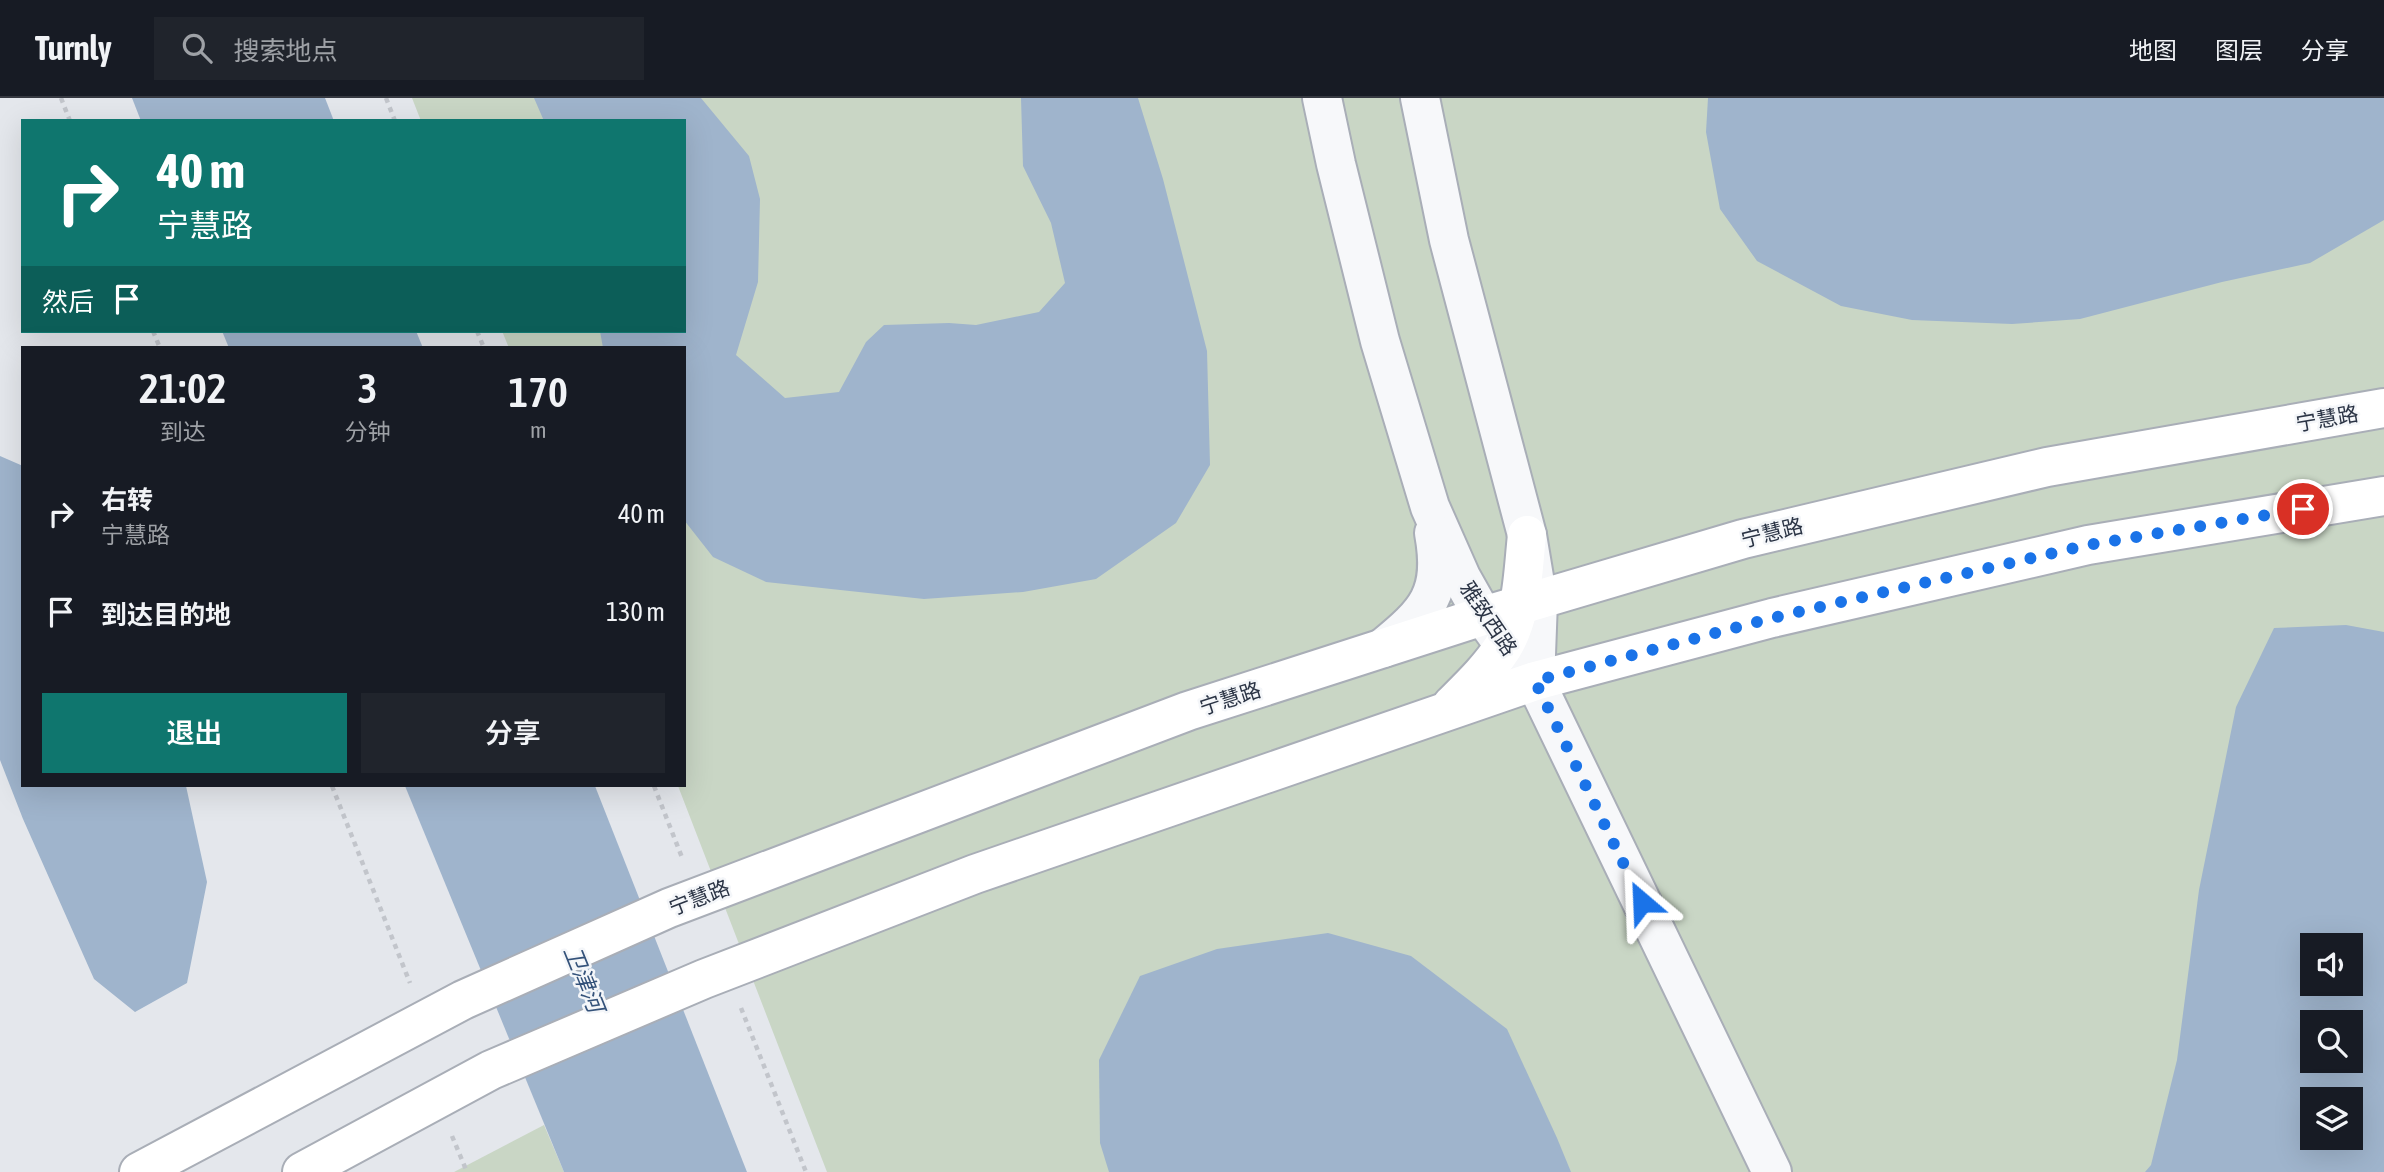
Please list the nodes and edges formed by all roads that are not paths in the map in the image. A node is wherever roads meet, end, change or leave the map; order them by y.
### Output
1 (1322, 98) edge
2 (1420, 98) edge
3 (2384, 408) edge
4 (2384, 496) edge
5 (1430, 507) junction
6 (1511, 617) junction
7 (1383, 648) junction
8 (1535, 681) junction
9 (1445, 712) junction
10 (139, 1172) edge
11 (302, 1172) edge
12 (1772, 1172) edge

1 - 5 street, 雅致西路
2 - 6 street, 雅致西路
3 - 6 main road, 宁慧路
4 - 8 main road
5 - 6 street, 雅致西路
5 - 7 street
6 - 7 main road, 宁慧路
6 - 8 street, 雅致西路
6 - 8 street, 雅致西路
6 - 9 main road
7 - 10 main road, 宁慧路
8 - 9 main road
8 - 12 street
9 - 11 main road

